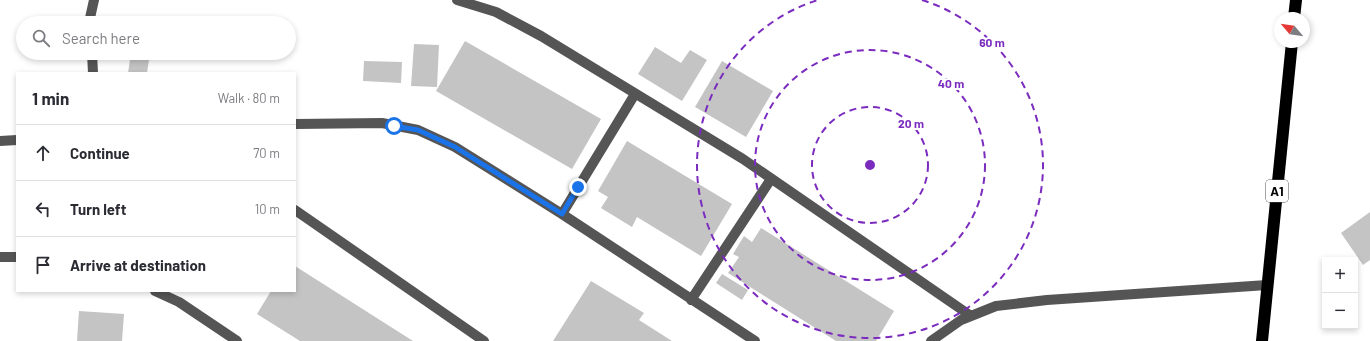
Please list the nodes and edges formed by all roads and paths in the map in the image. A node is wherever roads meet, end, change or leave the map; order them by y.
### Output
1 (94, 0) edge
2 (457, 0) edge
3 (1296, 0) edge
4 (1295, 12) edge
5 (90, 16) edge
6 (1291, 48) edge
7 (92, 60) edge
8 (93, 72) edge
9 (635, 94) junction
10 (296, 124) edge
11 (16, 140) edge
12 (0, 141) edge
13 (771, 179) junction
14 (296, 211) edge
15 (562, 214) junction
16 (0, 257) edge
17 (16, 257) edge
18 (1267, 285) junction
19 (157, 292) edge
20 (691, 300) junction
21 (971, 316) junction
22 (237, 341) edge
23 (484, 341) edge
24 (755, 341) edge
25 (931, 341) edge
26 (1262, 341) edge

1 - 5 lane
2 - 9 lane
3 - 4 highway
6 - 18 highway, A1
7 - 8 lane
9 - 13 lane
9 - 15 lane
10 - 15 lane
11 - 12 lane
13 - 20 lane
13 - 21 lane
14 - 23 lane
15 - 20 lane
16 - 17 lane
18 - 21 lane
18 - 26 highway, A1
19 - 22 lane
20 - 24 lane
21 - 25 lane

